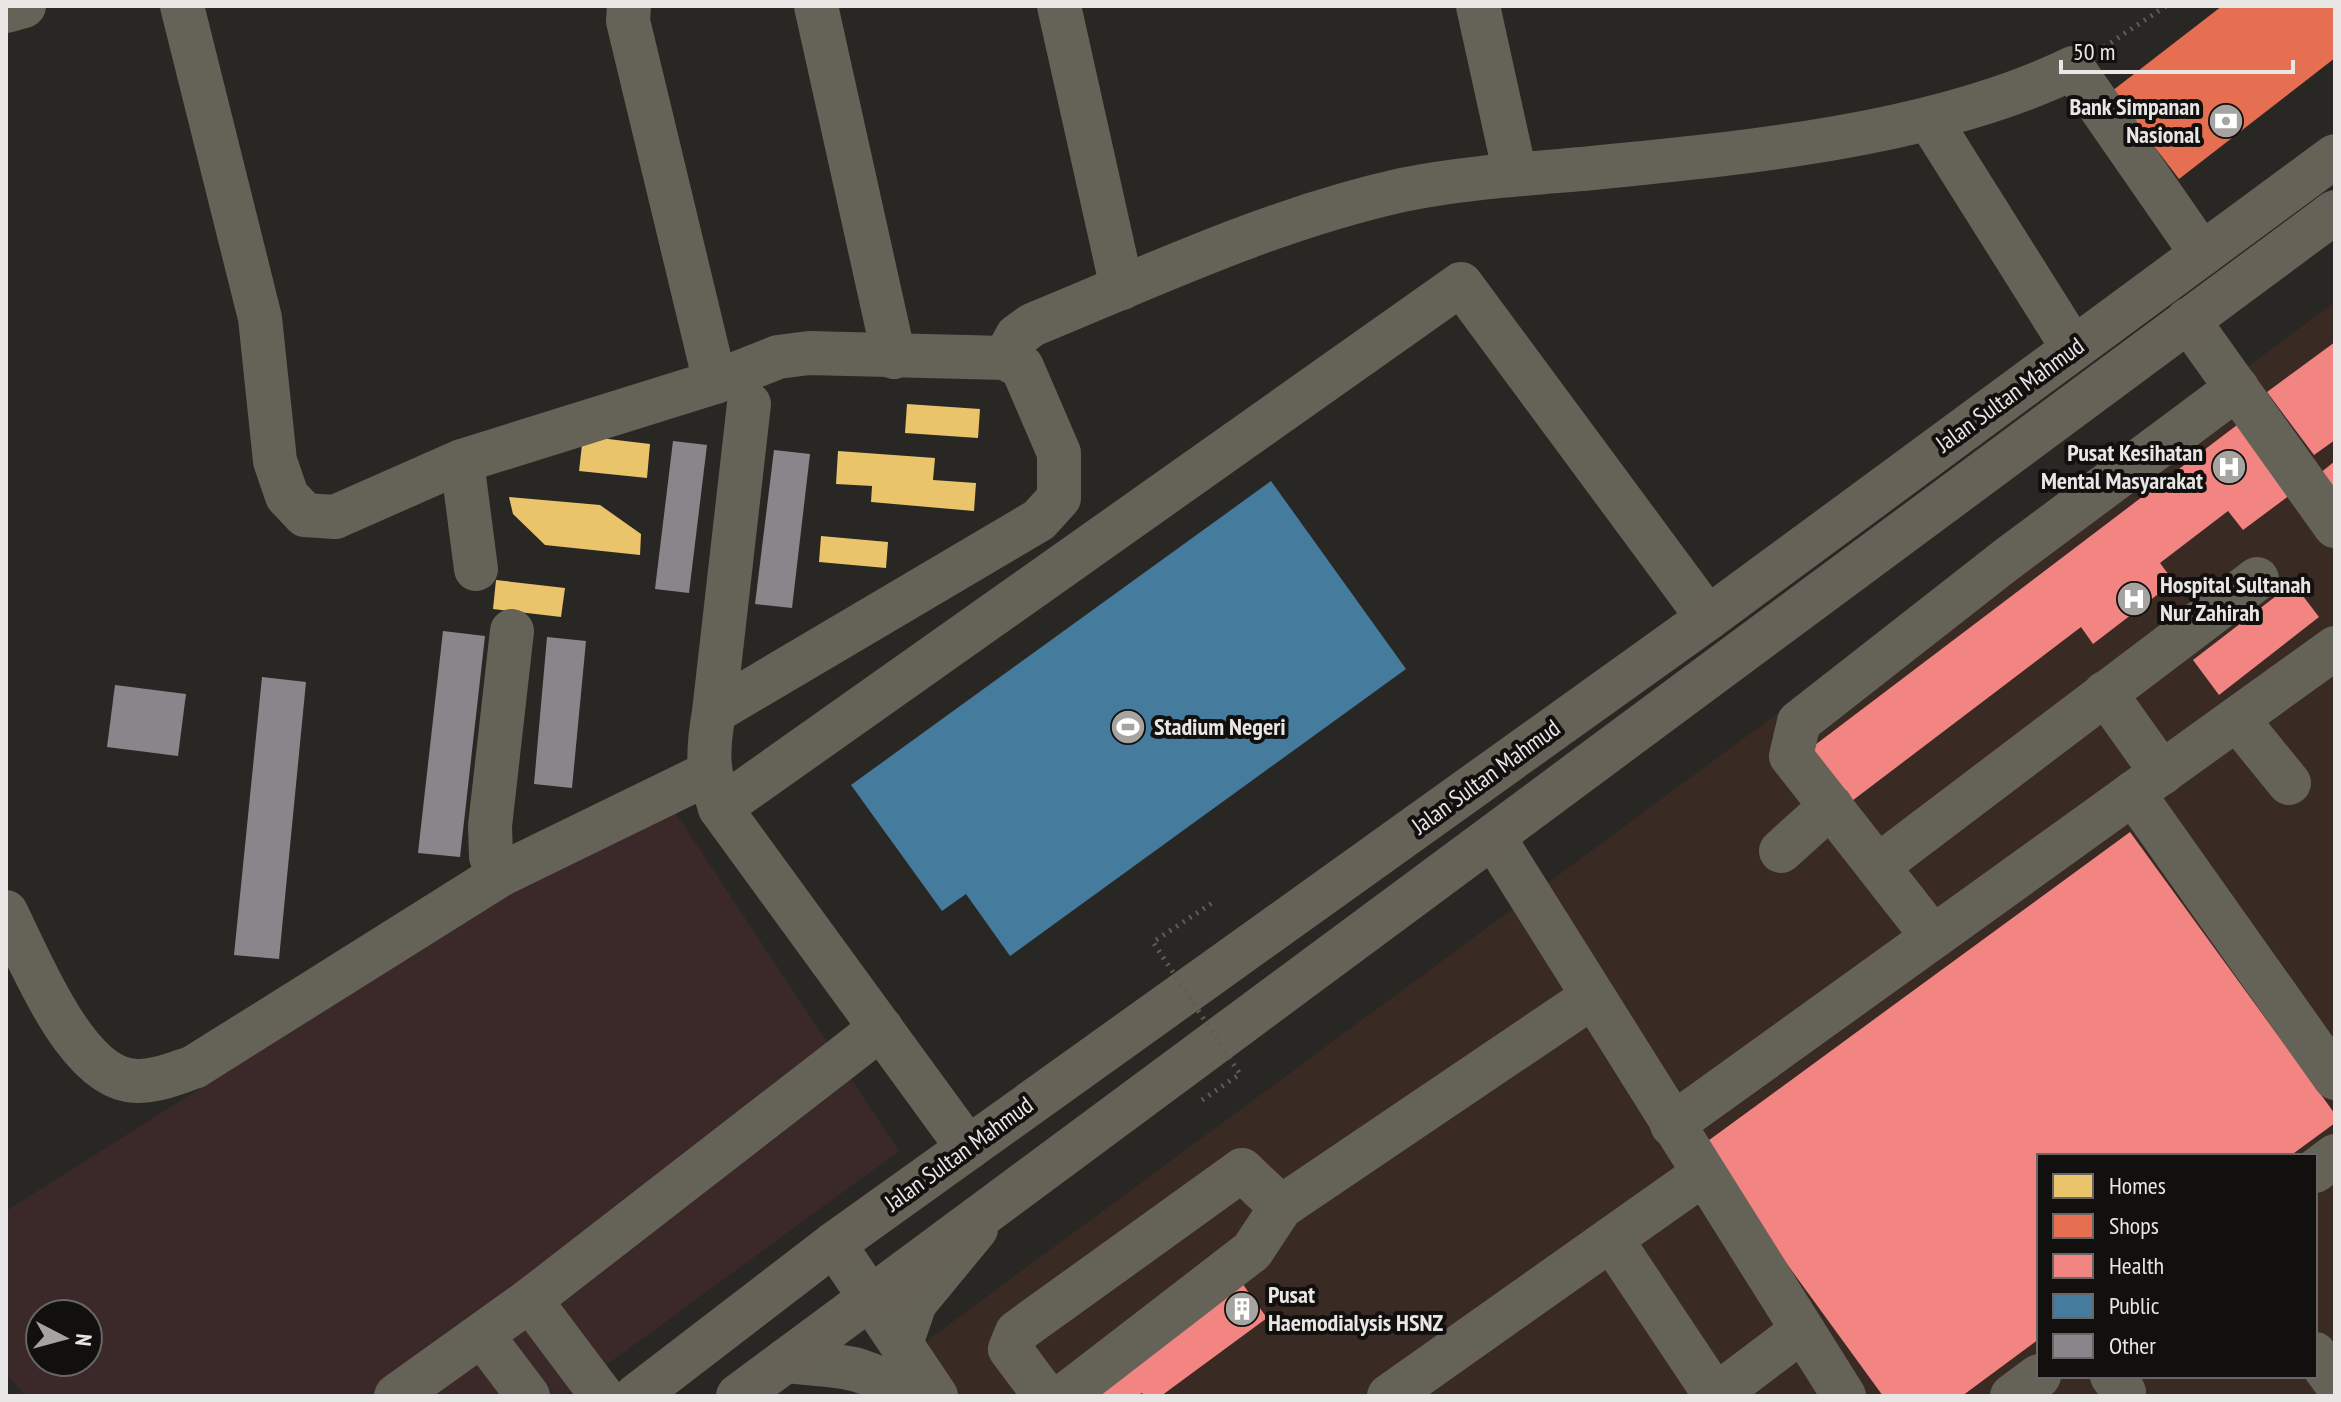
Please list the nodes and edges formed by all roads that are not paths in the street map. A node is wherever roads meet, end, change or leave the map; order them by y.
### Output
1 (24, 6) edge
2 (182, 6) edge
3 (629, 6) edge
4 (816, 6) edge
5 (1478, 6) edge
6 (1071, 8) edge
7 (6, 11) edge
8 (1929, 119) junction
9 (2335, 156) edge
10 (1515, 174) junction
11 (2335, 212) edge
12 (2202, 254) junction
13 (1122, 288) junction
14 (2188, 320) junction
15 (2073, 348) junction
16 (894, 357) junction
17 (1005, 358) junction
18 (2237, 388) junction
19 (732, 393) junction
20 (462, 461) junction
21 (2335, 526) edge
22 (476, 569) dead end
23 (2257, 579) dead end
24 (1708, 618) junction
25 (512, 631) dead end
26 (2335, 648) edge
27 (2105, 693) junction
28 (714, 712) junction
29 (2237, 719) junction
30 (2148, 783) junction
31 (2289, 783) dead end
32 (714, 791) junction
33 (1831, 806) junction
34 (1494, 838) junction
35 (1781, 851) dead end
36 (1878, 866) junction
37 (500, 875) junction
38 (6, 912) edge
39 (1933, 937) junction
40 (1592, 997) junction
41 (881, 1028) junction
42 (2335, 1078) edge
43 (1672, 1125) junction
44 (968, 1148) junction
45 (2335, 1156) edge
46 (2317, 1170) edge
47 (1703, 1174) junction
48 (995, 1206) junction
49 (1281, 1207) junction
50 (1611, 1239) junction
51 (834, 1244) junction
52 (870, 1298) junction
53 (530, 1300) junction
54 (1800, 1332) junction
55 (482, 1335) junction
56 (901, 1344) junction
57 (2317, 1357) edge
58 (785, 1361) junction
59 (2037, 1377) edge
60 (2335, 1382) edge
61 (396, 1396) edge
62 (528, 1396) edge
63 (602, 1396) edge
64 (636, 1396) edge
65 (738, 1396) edge
66 (907, 1396) edge
67 (936, 1396) edge
68 (1045, 1396) edge
69 (1064, 1396) edge
70 (1389, 1396) edge
71 (1715, 1396) edge
72 (1844, 1396) edge
73 (2012, 1396) edge

1 - 7 street
2 - 20 street
3 - 19 street
4 - 16 street
5 - 10 street
6 - 13 street
8 - 10 street
8 - 12 street
8 - 15 street
9 - 12 main road, Jalan Sultan Mahmud
10 - 13 street
11 - 14 main road, Jalan Sultan Mahmud
12 - 15 main road, Jalan Sultan Mahmud
13 - 17 street
14 - 18 street
14 - 34 main road, Jalan Sultan Mahmud
15 - 24 main road, Jalan Sultan Mahmud
16 - 17 street
16 - 19 street
17 - 28 street
18 - 21 street
18 - 33 street
19 - 20 street
19 - 28 street
20 - 22 street
23 - 27 street
24 - 32 street
24 - 44 main road, Jalan Sultan Mahmud
25 - 37 street
26 - 29 street
27 - 30 street
27 - 36 street
28 - 32 street
29 - 30 street
29 - 31 street
30 - 39 street
30 - 42 street
32 - 37 street
32 - 41 street
33 - 35 street
33 - 36 street
34 - 40 street
34 - 48 main road, Jalan Sultan Mahmud
36 - 39 street
37 - 38 street
39 - 43 street
40 - 43 street
40 - 49 street
41 - 44 street
41 - 53 street
43 - 47 street
44 - 51 main road, Jalan Sultan Mahmud
45 - 46 street
47 - 50 street
47 - 54 street
48 - 52 main road, Jalan Sultan Mahmud
48 - 56 street
49 - 68 street
49 - 69 street
50 - 70 street
50 - 71 street
51 - 52 street
51 - 64 main road, Jalan Sultan Mahmud
52 - 56 street
52 - 58 main road, Jalan Sultan Mahmud
53 - 55 street
53 - 63 street
54 - 71 street
54 - 72 street
55 - 61 street
55 - 62 street
56 - 67 street
57 - 60 street
58 - 65 main road, Jalan Sultan Mahmud
58 - 66 street
59 - 73 street

